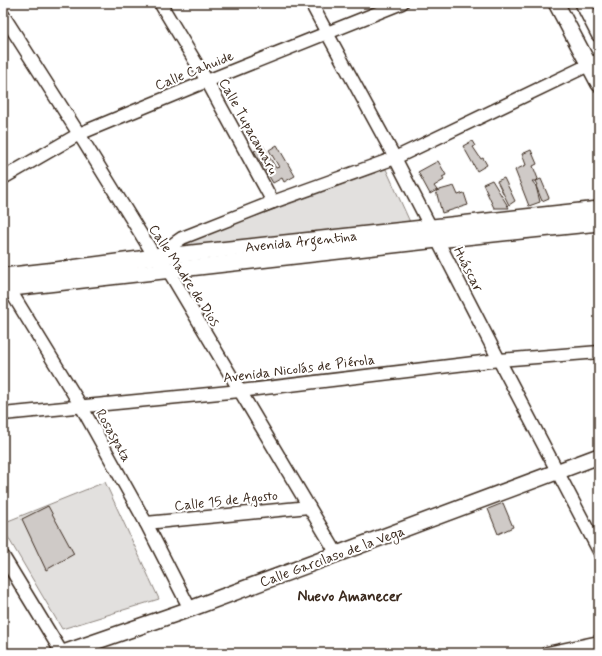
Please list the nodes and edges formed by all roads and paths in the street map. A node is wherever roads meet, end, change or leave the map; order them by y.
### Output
1 (160, 3) edge
2 (311, 3) edge
3 (402, 3) edge
4 (556, 3) edge
5 (583, 3) edge
6 (3, 14) edge
7 (326, 33) junction
8 (599, 34) edge
9 (594, 62) edge
10 (207, 81) junction
11 (599, 84) edge
12 (79, 134) junction
13 (395, 158) junction
14 (3, 178) edge
15 (273, 202) junction
16 (599, 209) edge
17 (599, 223) edge
18 (434, 234) junction
19 (155, 257) junction
20 (168, 270) junction
21 (90, 272) junction
22 (5, 283) edge
23 (599, 352) edge
24 (499, 360) junction
25 (240, 391) junction
26 (81, 406) junction
27 (3, 414) edge
28 (599, 456) edge
29 (558, 472) junction
30 (309, 507) junction
31 (146, 523) junction
32 (599, 551) edge
33 (337, 554) junction
34 (3, 556) edge
35 (190, 609) junction
36 (599, 642) edge
37 (62, 653) edge
38 (547, 653) edge

1 - 10 street, Calle Tupacamaru
2 - 7 street, Huáscar
3 - 7 street, Calle Cahuide
4 - 9 street
5 - 8 street
6 - 12 street, Calle Madre de Dios
7 - 10 street, Calle Cahuide
7 - 13 street, Huáscar
9 - 11 street
9 - 13 street
10 - 12 street, Calle Cahuide
10 - 15 street, Calle Tupacamaru
12 - 14 street, Calle Cahuide
12 - 19 street, Calle Madre de Dios
13 - 15 street
13 - 18 street, Huáscar
15 - 19 street
16 - 18 street, Avenida Argentina
17 - 18 street, Avenida Argentina
18 - 19 street, Avenida Argentina
18 - 20 street, Avenida Argentina
18 - 24 street, Huáscar
19 - 20 street, Calle Madre de Dios
19 - 21 street, Avenida Argentina
20 - 21 street, Avenida Argentina
20 - 25 street, Calle Madre de Dios
21 - 22 street, Avenida Argentina
22 - 26 street, Rosaspata
23 - 24 street, Avenida Nicolás de Piérola
24 - 25 street, Avenida Nicolás de Piérola
24 - 29 street, Huáscar
25 - 26 street, Avenida Nicolás de Piérola
25 - 30 street, Calle Madre de Dios
26 - 27 street, Avenida Nicolás de Piérola
26 - 31 street, Rosaspata
28 - 29 street, Calle Garcilaso de la Vega
29 - 32 street, Huáscar
29 - 33 street, Calle Garcilaso de la Vega
30 - 31 street, Calle 15 de Agosto
30 - 33 street, Calle Madre de Dios
31 - 35 street, Rosaspata
33 - 35 street, Calle Garcilaso de la Vega
34 - 37 street
35 - 37 street, Calle Garcilaso de la Vega
36 - 38 street

